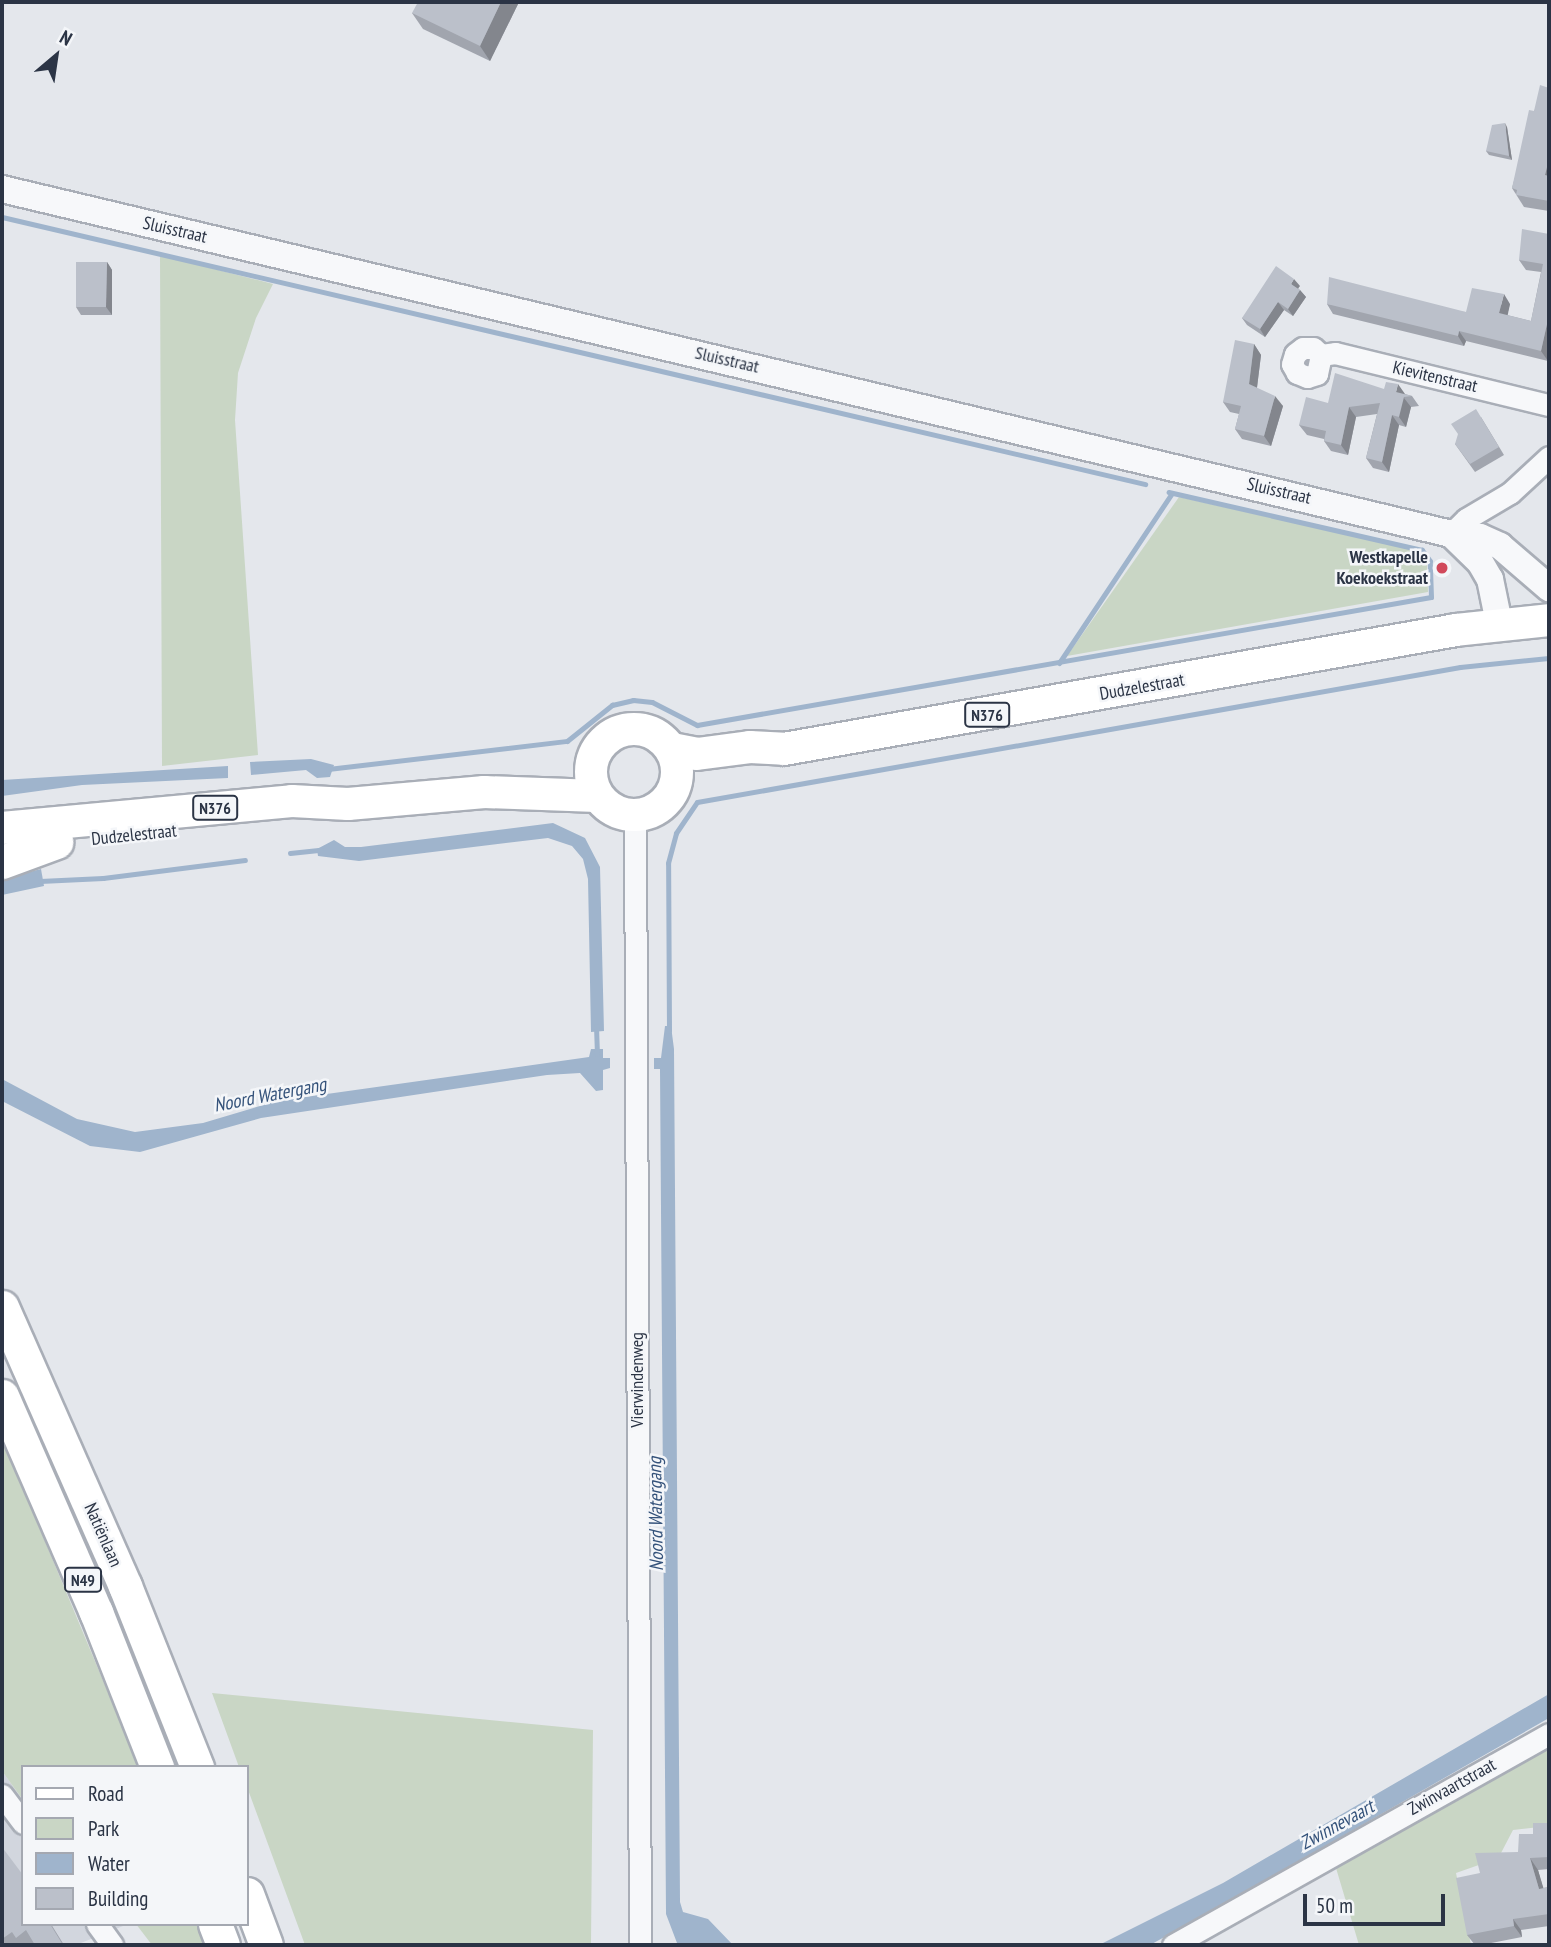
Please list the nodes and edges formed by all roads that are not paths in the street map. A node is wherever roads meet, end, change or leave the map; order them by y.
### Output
1 (2, 189) edge
2 (1321, 355) dead end
3 (1549, 405) edge
4 (1549, 457) edge
5 (1451, 534) junction
6 (1549, 588) edge
7 (1549, 620) edge
8 (1499, 623) junction
9 (672, 750) junction
10 (784, 750) junction
11 (592, 761) junction
12 (677, 780) junction
13 (484, 792) junction
14 (597, 796) junction
15 (348, 804) junction
16 (635, 816) junction
17 (2, 828) edge
18 (56, 842) junction
19 (2, 848) edge
20 (2, 862) edge
21 (2, 1307) edge
22 (2, 1396) edge
23 (1549, 1734) edge
24 (156, 1765) edge
25 (196, 1765) edge
26 (2, 1795) edge
27 (21, 1820) edge
28 (248, 1898) edge
29 (98, 1926) edge
30 (216, 1926) edge
31 (112, 1945) edge
32 (223, 1945) edge
33 (267, 1945) edge
34 (640, 1945) edge
35 (1173, 1945) edge

1 - 5 street, Sluisstraat
2 - 3 street, Kievitenstraat
4 - 5 street
5 - 6 street, Sluisstraat
5 - 8 street
7 - 8 main road, N376
8 - 10 main road, Dudzelestraat / N376
9 - 10 main road, Dudzelestraat / N376
9 - 11 main road, N376
9 - 12 main road
10 - 12 main road, Dudzelestraat / N376
11 - 13 main road, Dudzelestraat / N376
11 - 14 main road
12 - 16 main road
13 - 14 main road, Dudzelestraat / N376
13 - 15 main road, Dudzelestraat / N376
14 - 16 main road, N376
15 - 17 main road, Dudzelestraat / N376
15 - 18 main road, Dudzelestraat / N376
16 - 34 street, Vierwindenweg
18 - 19 main road, Dudzelestraat / N376
18 - 20 highway
21 - 25 highway, Natiënlaan / N49
22 - 24 highway, Natiënlaan / N49
23 - 35 street, Zwinvaartstraat
26 - 27 street
28 - 33 highway
29 - 31 street
30 - 32 highway

